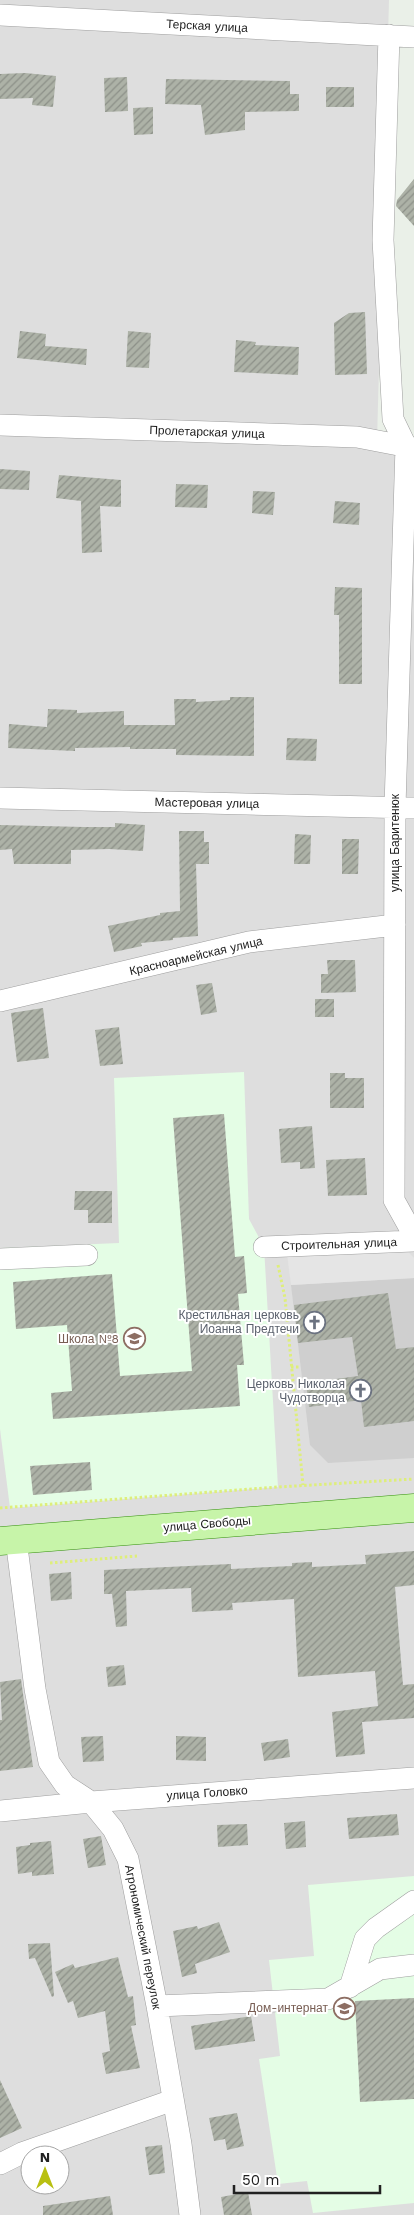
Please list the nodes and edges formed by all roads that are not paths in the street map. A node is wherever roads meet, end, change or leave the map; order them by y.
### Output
1 (0, 15) edge
2 (389, 35) junction
3 (414, 37) edge
4 (0, 425) edge
5 (410, 447) edge
6 (0, 798) edge
7 (404, 808) edge
8 (395, 925) junction
9 (0, 1001) edge
10 (414, 1236) edge
11 (414, 1242) edge
12 (269, 1247) road end
13 (87, 1255) dead end
14 (0, 1259) edge
15 (414, 1508) edge
16 (8, 1540) edge
17 (414, 1778) edge
18 (90, 1802) junction
19 (0, 1811) edge
20 (414, 1901) edge
21 (414, 1965) edge
22 (350, 1987) junction
23 (158, 2006) junction
24 (173, 2100) junction
25 (0, 2164) edge
26 (190, 2215) edge

1 - 2 street, Терская улица
2 - 3 street, Терская улица
2 - 5 street
4 - 5 street, Пролетарская улица
5 - 7 street, улица Баритенюк
6 - 7 street, Мастеровая улица
7 - 8 street, улица Баритенюк
8 - 9 street, Красноармейская улица
8 - 10 street, улица Баритенюк
11 - 12 street, Строительная улица
13 - 14 street
15 - 16 main road, улица Свободы
16 - 18 street, Агрономический переулок
17 - 18 street, улица Головко
18 - 19 street, улица Головко
18 - 23 street, Агрономический переулок
20 - 22 street
21 - 22 street
22 - 23 street
23 - 24 street, Агрономический переулок
24 - 25 street
24 - 26 street, Агрономический переулок

